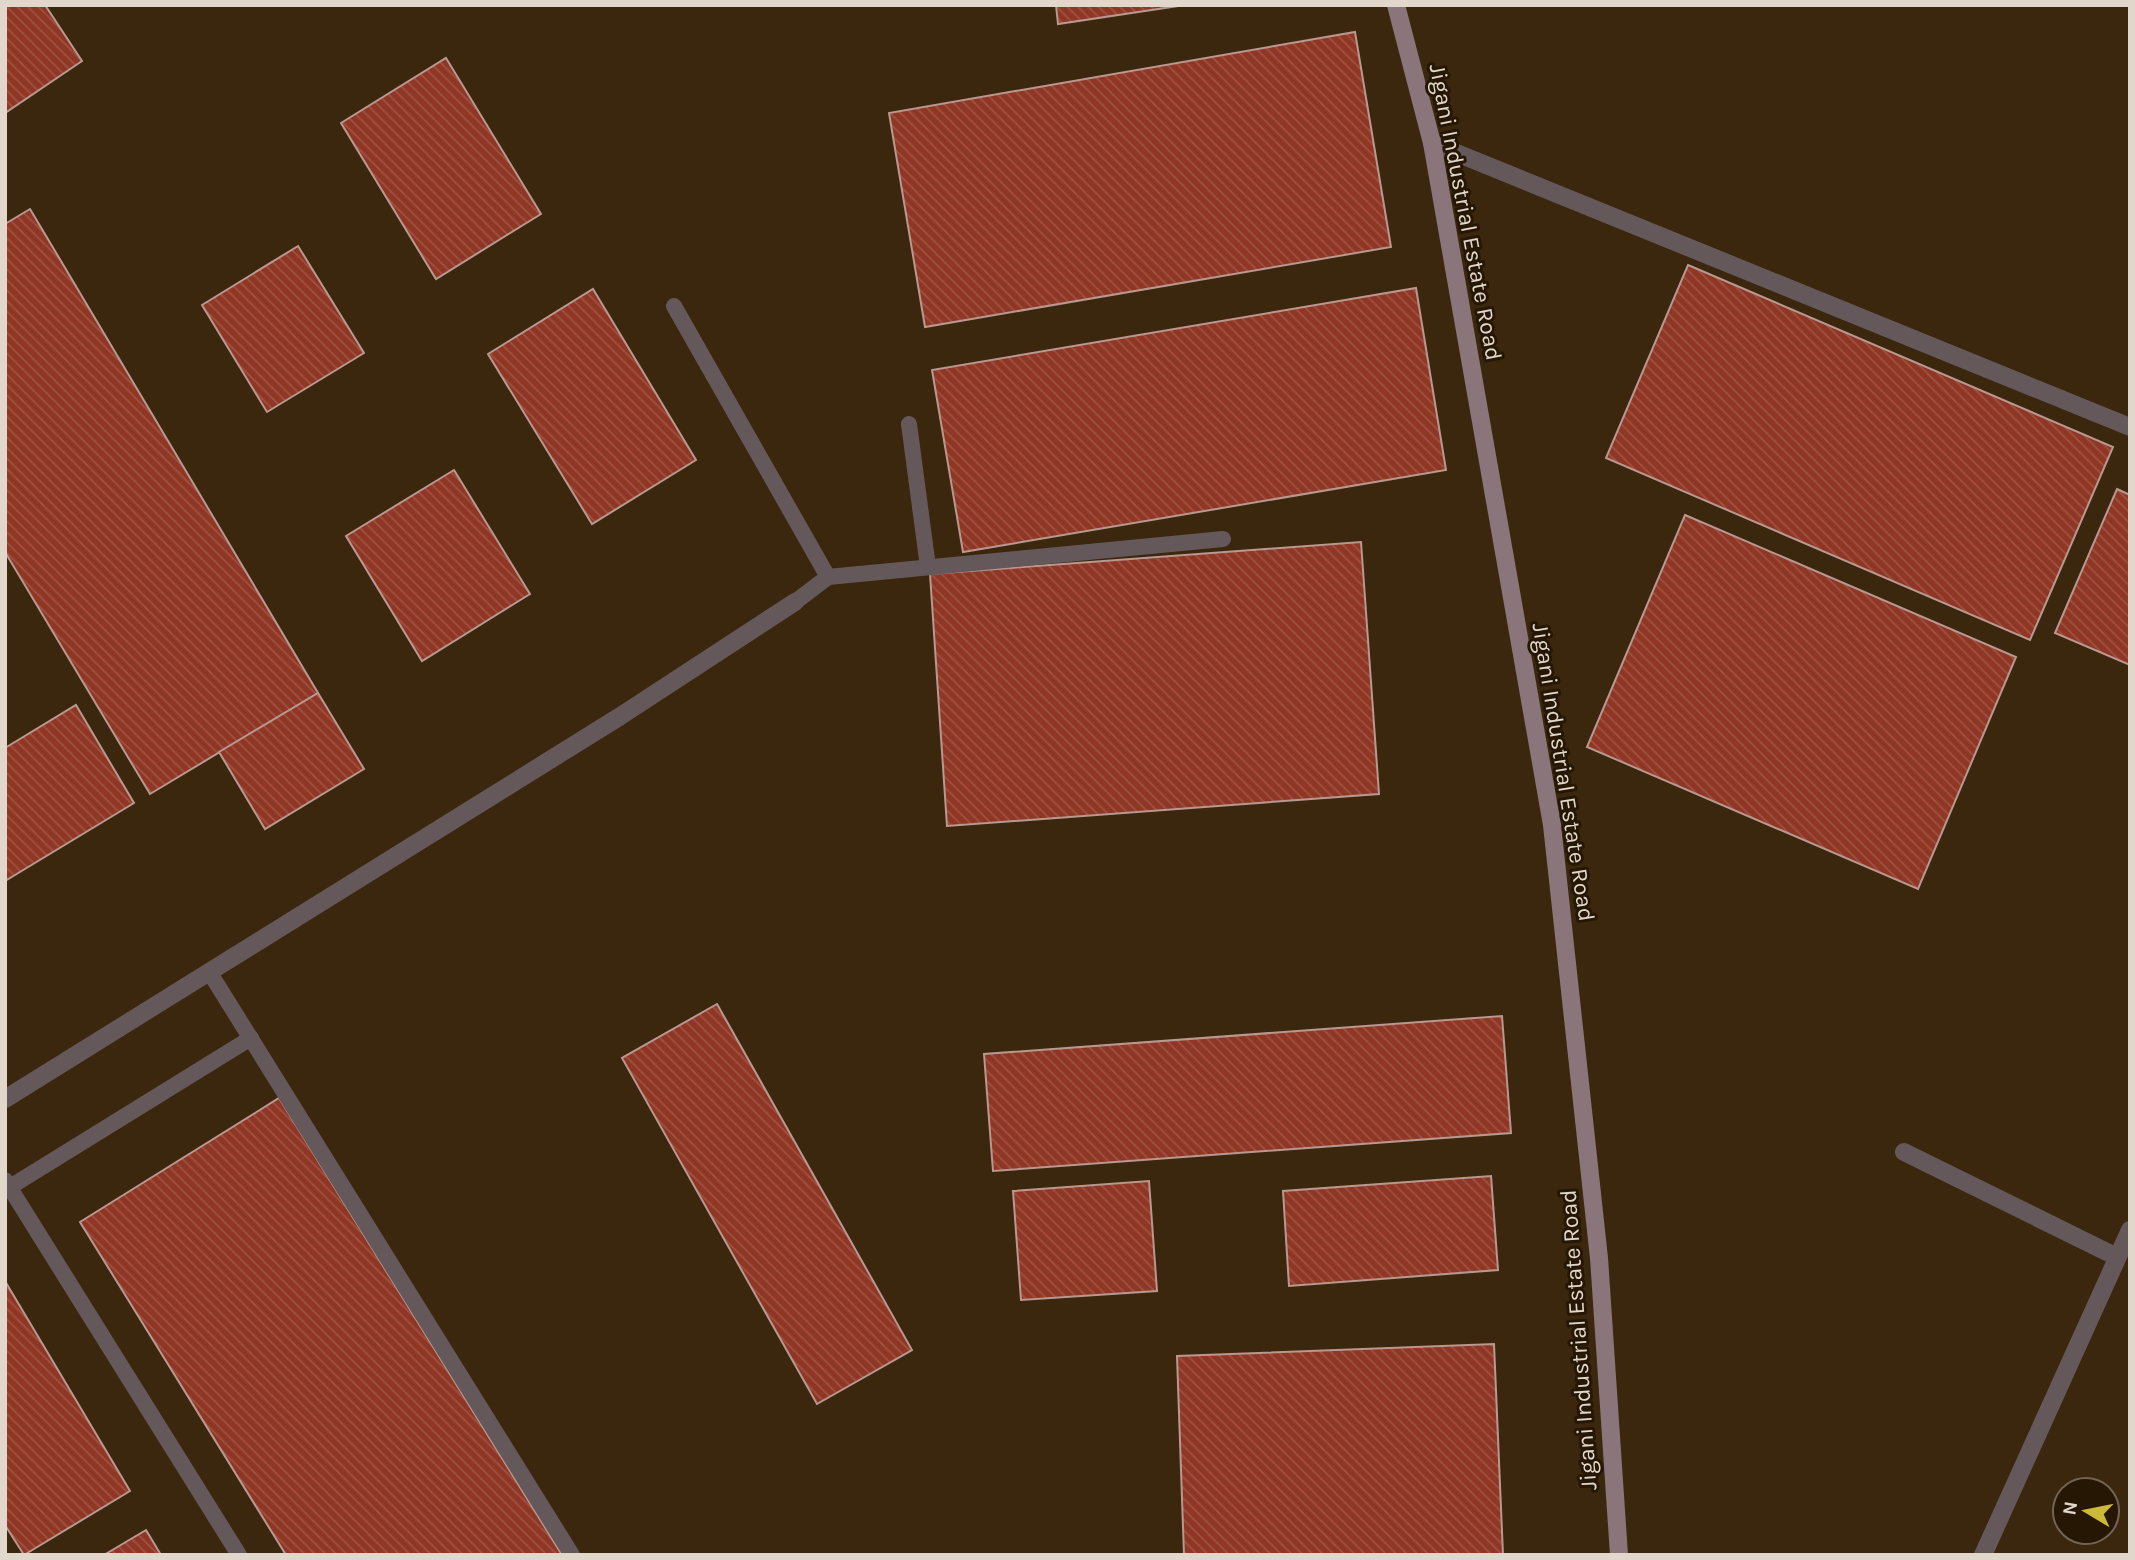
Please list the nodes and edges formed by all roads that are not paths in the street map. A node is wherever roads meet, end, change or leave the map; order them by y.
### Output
1 (1396, 5) edge
2 (1432, 143) junction
3 (674, 306) dead end
4 (909, 424) dead end
5 (2130, 427) edge
6 (1223, 539) dead end
7 (928, 567) junction
8 (828, 577) junction
9 (795, 602) joint
10 (211, 973) junction
11 (251, 1038) junction
12 (5, 1099) edge
13 (1905, 1152) dead end
14 (8, 1184) edge
15 (2130, 1230) edge
16 (2117, 1257) junction
17 (239, 1555) edge
18 (572, 1555) edge
19 (1619, 1555) edge
20 (1983, 1555) edge

1 - 2 main road, Jigani Industrial Estate Road
2 - 5 street
2 - 19 main road, Jigani Industrial Estate Road
3 - 8 lane
4 - 7 lane
6 - 7 lane
7 - 8 lane
8 - 9 lane
9 - 10 street
10 - 11 lane
10 - 12 street
11 - 14 lane
11 - 18 lane
13 - 16 street
14 - 17 lane
15 - 16 street
16 - 20 street

